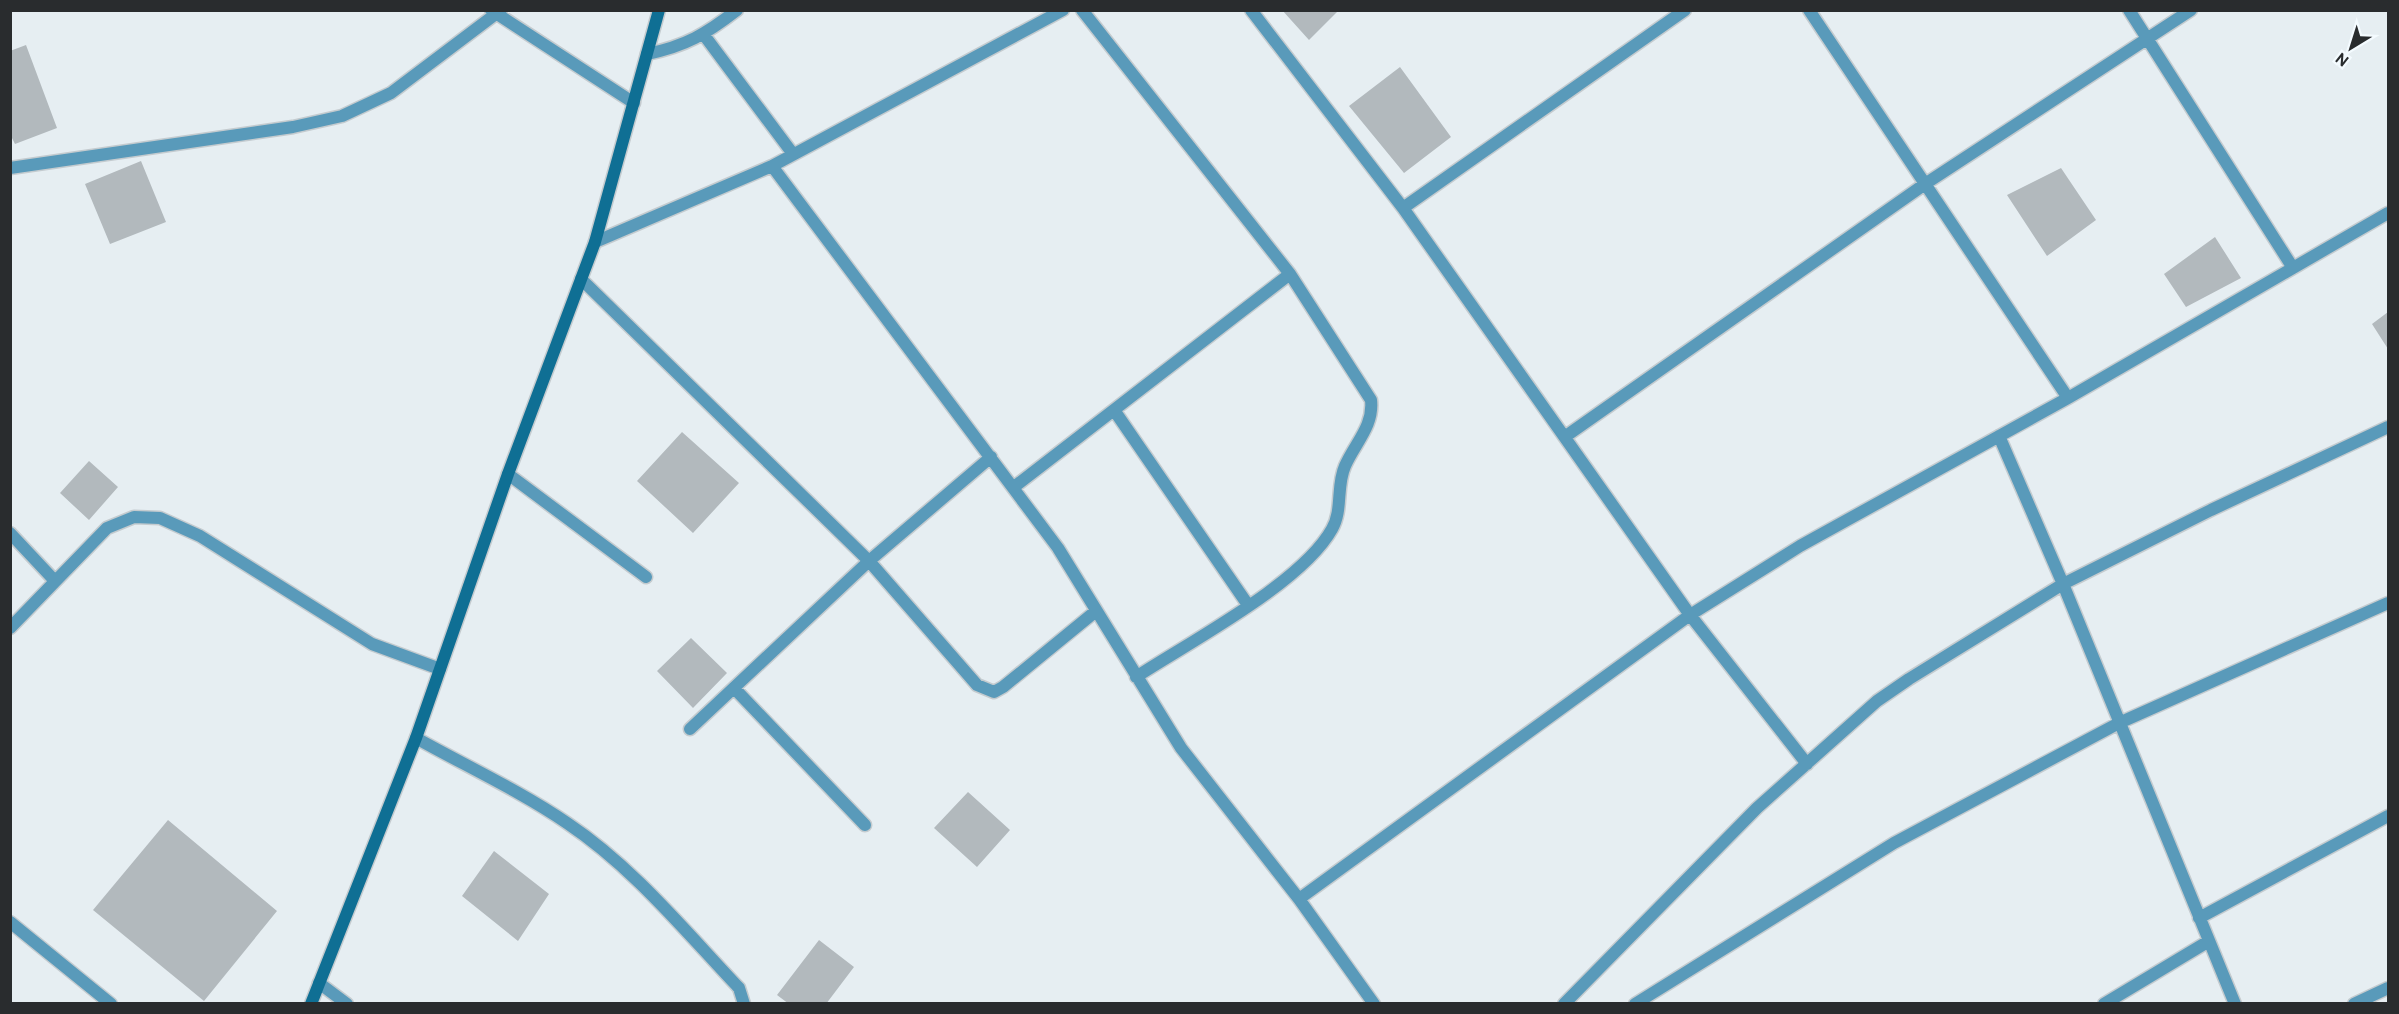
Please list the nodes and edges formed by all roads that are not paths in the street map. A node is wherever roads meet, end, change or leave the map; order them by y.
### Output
1 (659, 10) edge
2 (737, 10) edge
3 (1063, 10) edge
4 (1082, 10) edge
5 (1251, 10) edge
6 (1685, 10) edge
7 (1809, 10) edge
8 (2129, 10) edge
9 (2192, 10) edge
10 (496, 12) edge
11 (704, 36) junction
12 (2147, 39) junction
13 (647, 54) junction
14 (634, 103) junction
15 (793, 154) junction
16 (772, 166) junction
17 (10, 168) edge
18 (1925, 184) junction
19 (1403, 208) junction
20 (2388, 213) edge
21 (595, 242) junction
22 (2293, 268) junction
23 (1290, 274) junction
24 (581, 279) junction
25 (2068, 398) junction
26 (1114, 410) junction
27 (2388, 427) edge
28 (1566, 436) junction
29 (1999, 436) junction
30 (991, 457) junction
31 (508, 474) junction
32 (1014, 487) junction
33 (10, 533) edge
34 (869, 561) junction
35 (646, 577) dead end
36 (55, 581) junction
37 (2063, 584) junction
38 (2388, 603) edge
39 (1248, 605) junction
40 (1096, 610) junction
41 (1690, 615) junction
42 (10, 628) edge
43 (440, 669) junction
44 (1136, 677) junction
45 (734, 688) junction
46 (2119, 723) junction
47 (690, 729) dead end
48 (416, 738) junction
49 (1807, 764) junction
50 (2388, 816) edge
51 (865, 825) dead end
52 (1299, 899) junction
53 (2199, 918) junction
54 (10, 922) edge
55 (2209, 941) junction
56 (319, 983) junction
57 (2388, 988) edge
58 (1578, 999) edge
59 (111, 1004) edge
60 (311, 1004) edge
61 (347, 1004) edge
62 (744, 1004) edge
63 (1374, 1004) edge
64 (1564, 1004) edge
65 (1635, 1004) edge
66 (2104, 1004) edge
67 (2235, 1004) edge
68 (2354, 1004) edge

1 - 13 main road
2 - 11 street
3 - 15 street
4 - 23 street
5 - 19 street
6 - 19 street
7 - 18 street
8 - 12 street
9 - 12 street
10 - 14 street
10 - 17 street
11 - 13 street
11 - 15 street
12 - 18 street
12 - 22 street
13 - 14 main road
14 - 21 main road
15 - 16 street
16 - 21 street
16 - 30 street
18 - 25 street
18 - 28 street
19 - 28 street
20 - 22 street
21 - 24 main road
22 - 25 street
23 - 26 street
23 - 39 street
24 - 31 main road
24 - 34 street
25 - 29 street
26 - 32 street
26 - 39 street
27 - 37 street
28 - 41 street
29 - 37 street
29 - 41 street
30 - 32 street
30 - 34 street
31 - 35 street
31 - 43 main road
32 - 40 street
33 - 36 street
34 - 40 street
34 - 45 street
36 - 42 street
36 - 43 street
37 - 46 street
37 - 49 street
38 - 46 street
39 - 44 street
40 - 44 street
41 - 49 street
41 - 52 street
43 - 48 main road
44 - 52 street
45 - 47 street
45 - 51 street
46 - 53 street
46 - 65 street
48 - 56 main road
48 - 62 street
49 - 58 street
50 - 53 street
52 - 63 street
53 - 55 street
54 - 59 street
55 - 66 street
55 - 67 street
56 - 60 main road
56 - 61 street
57 - 68 street
58 - 64 street

